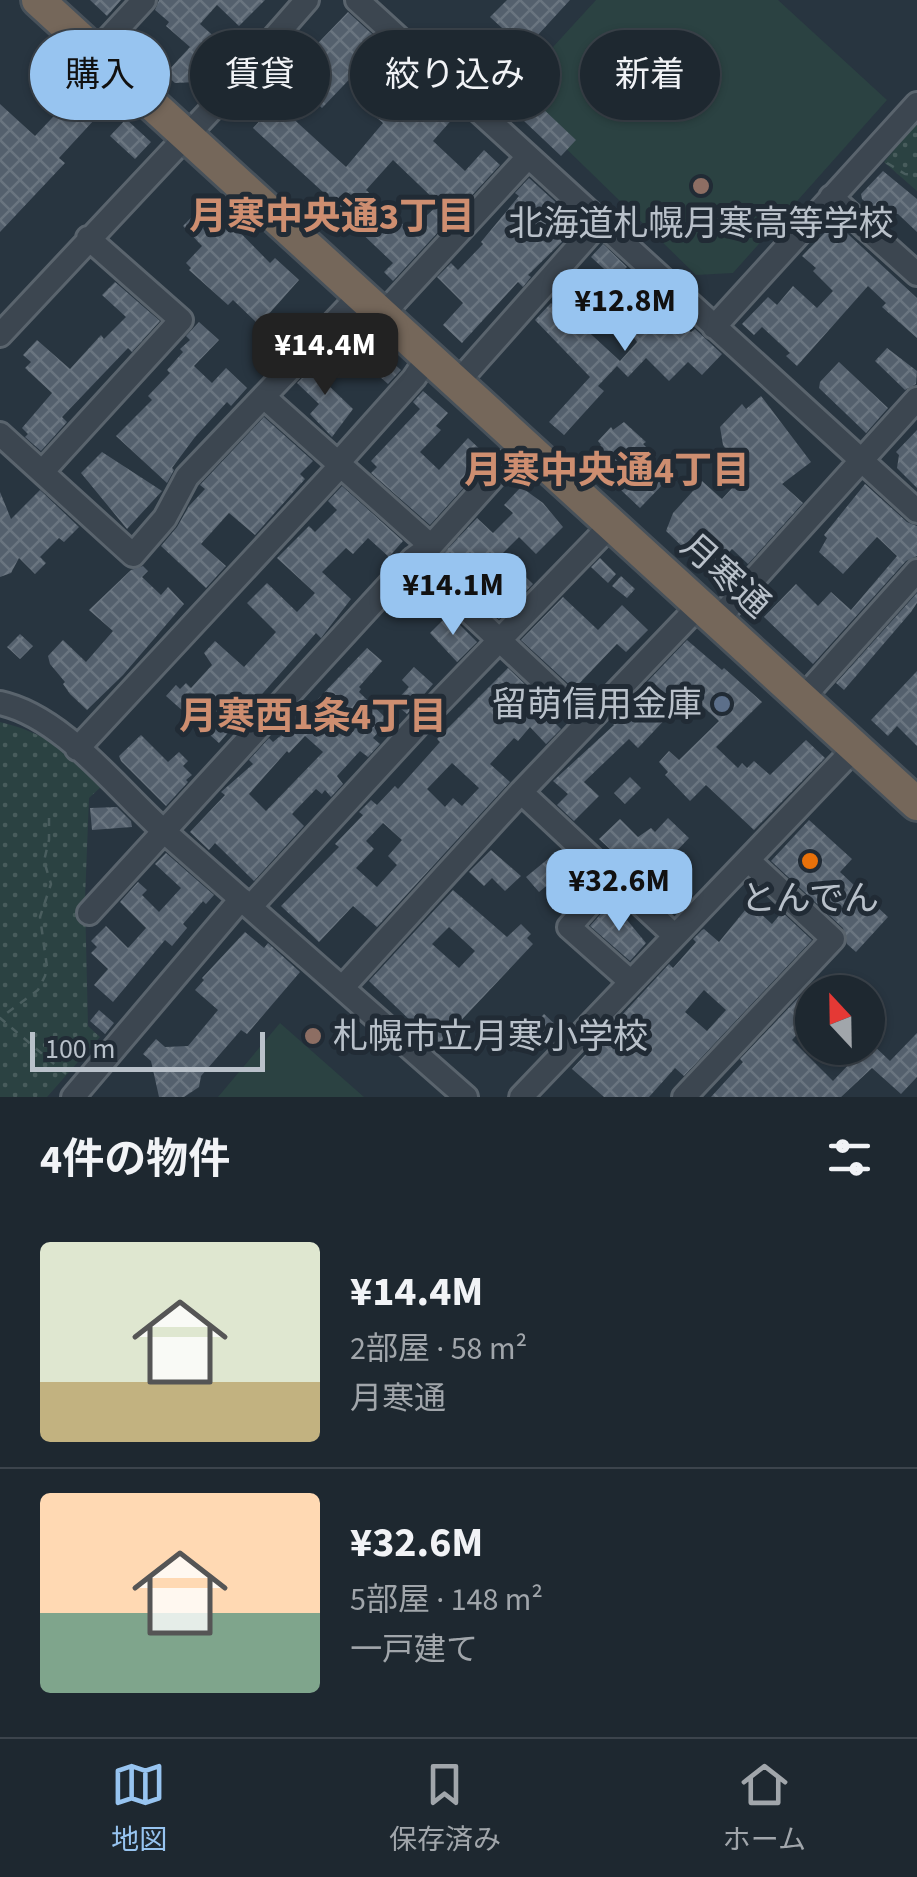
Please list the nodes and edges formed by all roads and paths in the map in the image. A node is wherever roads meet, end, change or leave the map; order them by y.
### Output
1 (38, 0) edge
2 (144, 0) edge
3 (307, 0) edge
4 (357, 0) edge
5 (70, 30) edge
6 (117, 30) edge
7 (917, 104) edge
8 (170, 119) edge
9 (188, 134) junction
10 (528, 158) junction
11 (882, 160) dead end
12 (917, 175) edge
13 (831, 197) junction
14 (600, 222) junction
15 (88, 238) junction
16 (917, 274) edge
17 (371, 305) junction
18 (714, 327) junction
19 (0, 335) edge
20 (429, 356) junction
21 (457, 383) junction
22 (264, 397) junction
23 (917, 399) edge
24 (0, 434) edge
25 (523, 444) junction
26 (861, 460) junction
27 (340, 463) junction
28 (42, 472) junction
29 (917, 511) edge
30 (611, 524) junction
31 (422, 553) junction
32 (917, 571) edge
33 (708, 613) junction
34 (500, 642) junction
35 (802, 700) junction
36 (0, 703) edge
37 (587, 722) junction
38 (855, 748) junction
39 (77, 749) junction
40 (521, 792) junction
41 (917, 804) edge
42 (49, 818) dead end
43 (164, 832) junction
44 (748, 860) junction
45 (612, 879) junction
46 (246, 903) junction
47 (90, 913) dead end
48 (675, 936) junction
49 (631, 982) junction
50 (342, 988) junction
51 (72, 1087) edge
52 (466, 1097) edge
53 (521, 1097) edge
54 (684, 1097) edge

1 - 5 highway, 月寒通
2 - 6 street
3 - 9 street
4 - 10 street
7 - 13 street
8 - 9 highway, 月寒通
9 - 15 street
9 - 17 highway, 月寒通
10 - 14 street
10 - 17 street
11 - 12 path
13 - 16 street
13 - 18 street
14 - 18 street
14 - 21 street
15 - 19 street
15 - 28 street
17 - 20 highway, 月寒通
17 - 22 street
18 - 26 street
20 - 21 highway, 月寒通
20 - 27 street
21 - 25 highway, 月寒通
22 - 27 street
22 - 28 street
23 - 26 street
24 - 28 street
25 - 30 highway, 月寒通
25 - 31 street
26 - 29 street
26 - 33 street
27 - 31 street
27 - 39 street
30 - 33 highway, 月寒通
30 - 34 street
31 - 34 street
31 - 43 street
32 - 35 street
33 - 35 highway, 月寒通
33 - 37 street
34 - 37 street
34 - 46 street
35 - 38 highway, 月寒通
36 - 39 street
37 - 40 street
38 - 41 highway, 月寒通
38 - 44 street
39 - 43 street
40 - 45 street
40 - 50 street
42 - 51 path
43 - 46 street
43 - 47 street
44 - 48 street
44 - 54 street
45 - 48 street
45 - 49 street
46 - 50 street
46 - 51 street
48 - 49 street
49 - 53 street
50 - 52 street

